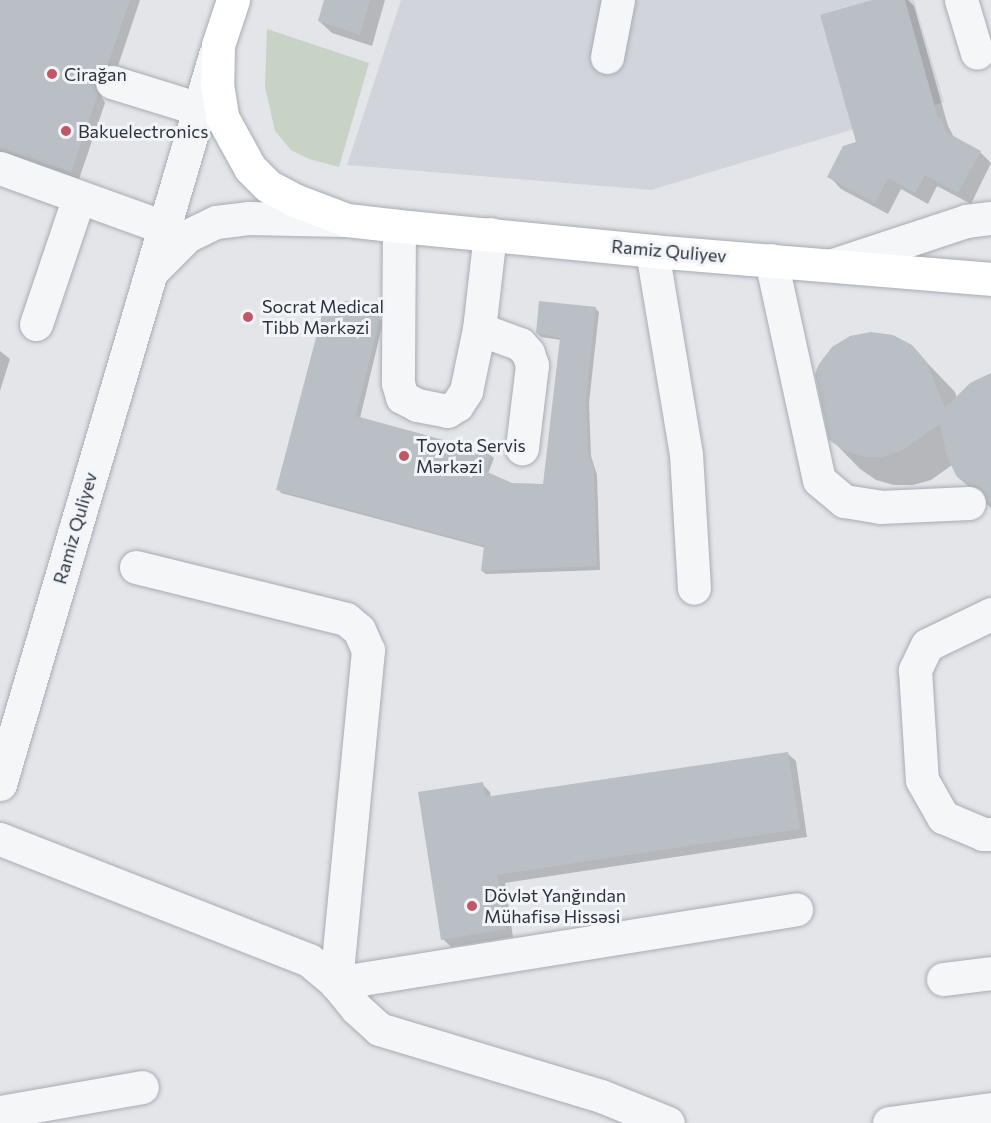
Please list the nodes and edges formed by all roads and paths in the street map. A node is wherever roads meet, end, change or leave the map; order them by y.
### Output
1 (233, 0) edge
2 (618, 0) edge
3 (961, 0) edge
4 (218, 45) junction
5 (977, 53) dead end
6 (607, 57) dead end
7 (112, 82) dead end
8 (199, 109) junction
9 (0, 168) edge
10 (80, 196) junction
11 (991, 218) edge
12 (347, 220) junction
13 (399, 226) junction
14 (164, 227) junction
15 (490, 234) junction
16 (652, 251) junction
17 (771, 260) junction
18 (833, 265) junction
19 (150, 272) junction
20 (991, 279) edge
21 (36, 324) dead end
22 (479, 328) junction
23 (522, 448) dead end
24 (969, 504) dead end
25 (136, 567) dead end
26 (694, 588) dead end
27 (991, 614) edge
28 (3, 763) edge
29 (991, 834) edge
30 (0, 839) edge
31 (796, 909) dead end
32 (991, 973) edge
33 (943, 980) dead end
34 (336, 983) junction
35 (142, 1087) dead end
36 (991, 1109) edge
37 (0, 1112) edge
38 (942, 1119) edge
39 (668, 1123) edge
40 (889, 1123) edge

1 - 4 main road, Ramiz Quliyev
2 - 6 street
3 - 5 street
4 - 8 street, Ramiz Quliyev
4 - 12 main road, Ramiz Quliyev
7 - 8 street
8 - 14 street, Ramiz Quliyev
9 - 10 street
10 - 14 street
10 - 21 street
11 - 18 street
12 - 13 main road, Ramiz Quliyev
12 - 19 street
13 - 15 main road, Ramiz Quliyev
13 - 22 street
14 - 19 street, Ramiz Quliyev
15 - 16 main road, Ramiz Quliyev
15 - 22 street
16 - 17 main road, Ramiz Quliyev
16 - 26 street
17 - 18 main road, Ramiz Quliyev
17 - 24 street
18 - 20 main road, Ramiz Quliyev
19 - 28 street, Ramiz Quliyev
22 - 23 street
25 - 34 street
27 - 29 street
30 - 34 street
31 - 34 street
32 - 33 street
34 - 39 street
35 - 37 street
36 - 38 street
38 - 40 street

